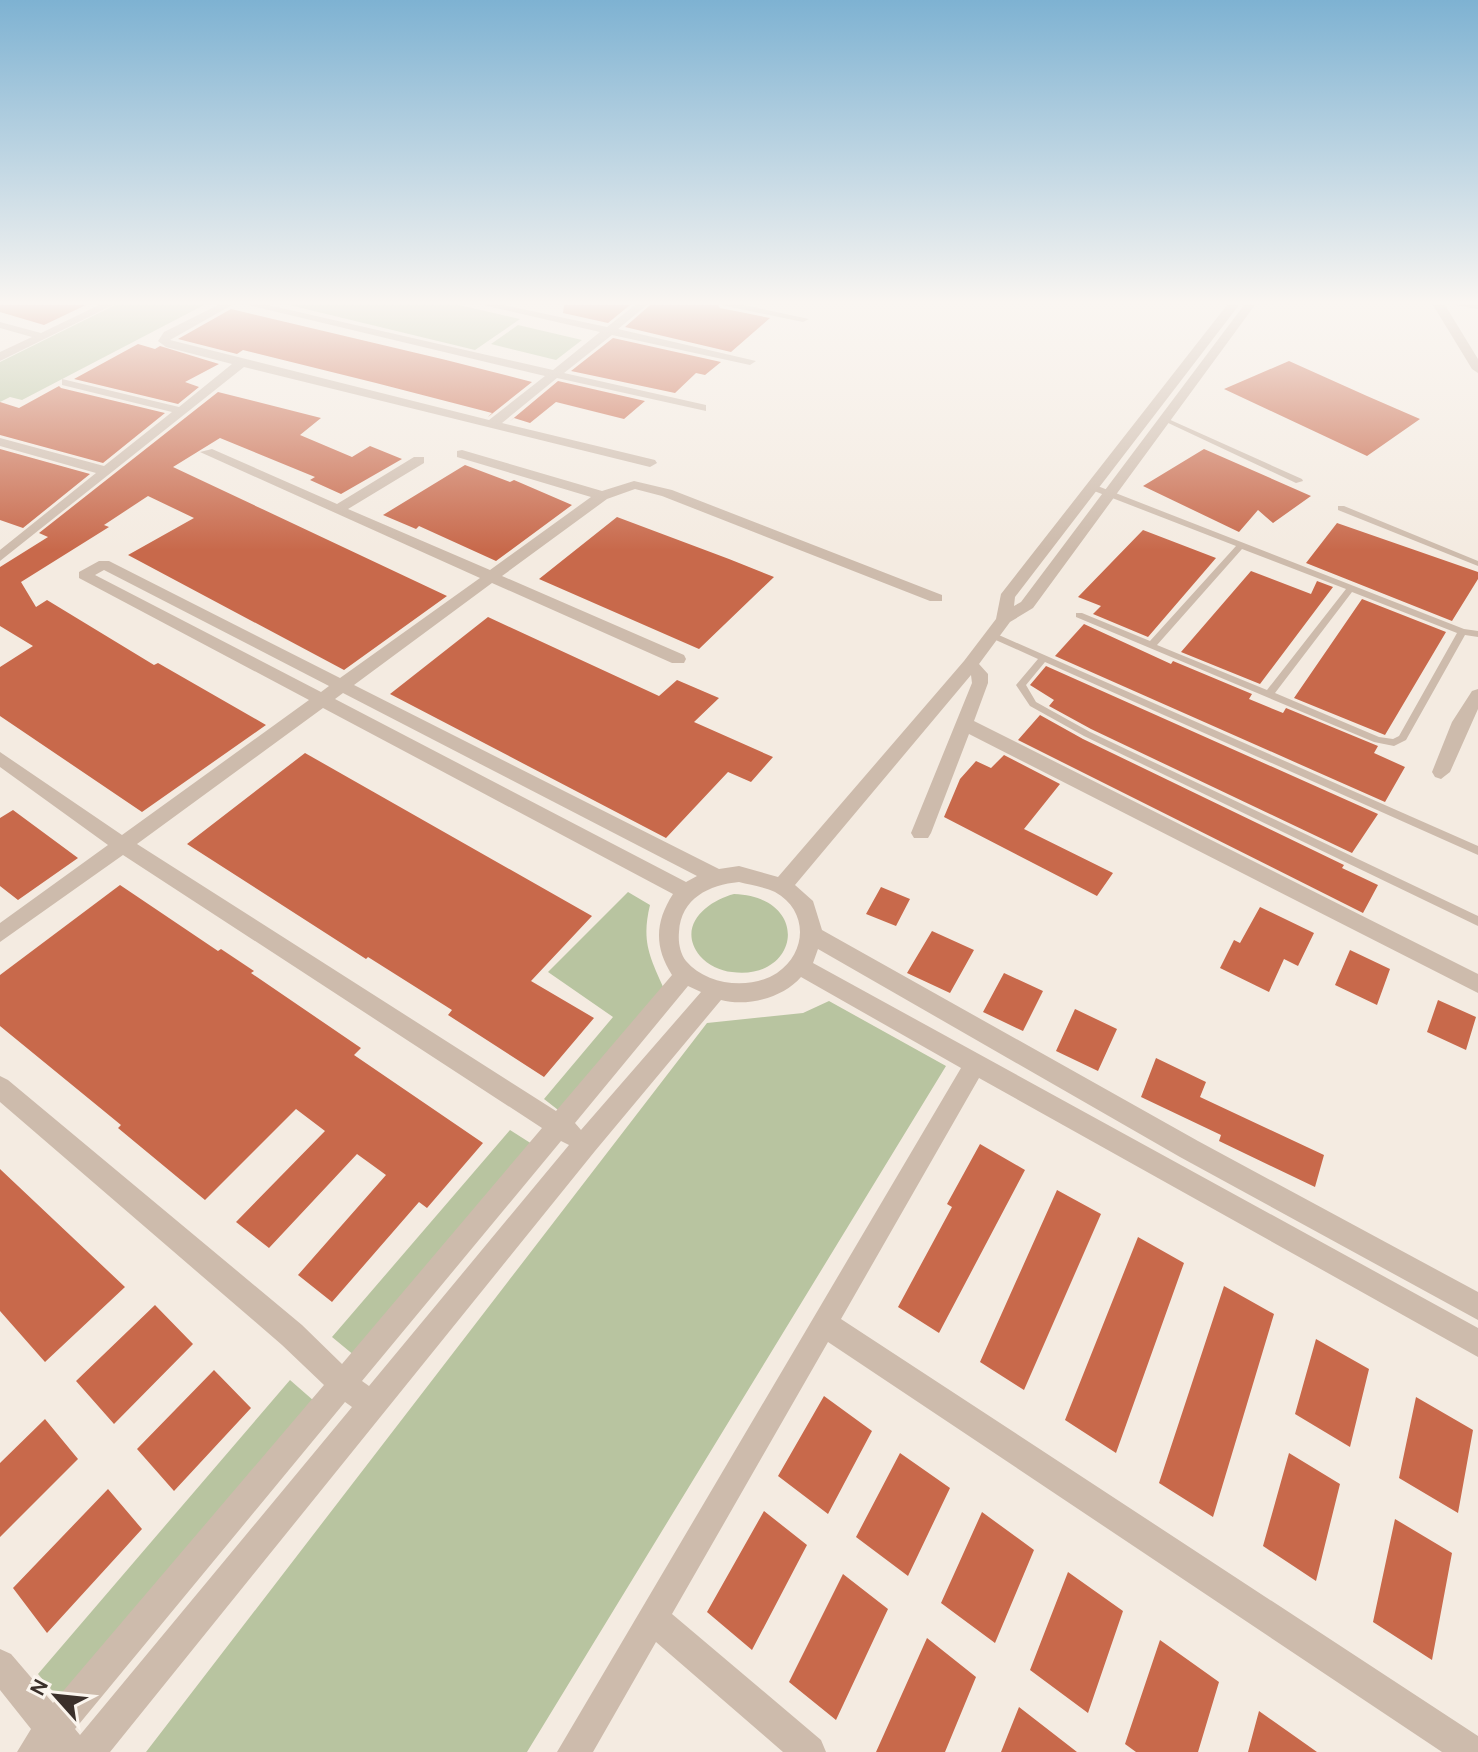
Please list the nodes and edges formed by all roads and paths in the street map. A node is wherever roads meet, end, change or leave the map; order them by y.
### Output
1 (85, 387) edge
2 (211, 387) edge
3 (342, 387) edge
4 (538, 387) edge
5 (610, 387) edge
6 (1170, 387) edge
7 (1190, 387) edge
8 (702, 408) dead end
9 (181, 411) junction
10 (1166, 420) junction
11 (492, 424) junction
12 (0, 442) edge
13 (207, 452) dead end
14 (462, 454) dead end
15 (419, 460) dead end
16 (650, 463) dead end
17 (105, 471) junction
18 (1299, 481) dead end
19 (1092, 487) junction
20 (1108, 493) junction
21 (602, 496) junction
22 (1341, 508) dead end
23 (336, 510) junction
24 (0, 536) edge
25 (18, 542) junction
26 (1241, 545) junction
27 (0, 557) edge
28 (1478, 564) edge
29 (491, 579) junction
30 (1351, 588) junction
31 (936, 598) dead end
32 (1079, 615) dead end
33 (1004, 619) junction
34 (1462, 632) junction
35 (1478, 634) edge
36 (992, 635) junction
37 (1152, 645) junction
38 (1044, 658) junction
39 (678, 659) dead end
40 (970, 665) junction
41 (342, 687) junction
42 (1269, 694) junction
43 (1478, 695) edge
44 (322, 701) junction
45 (964, 724) junction
46 (1470, 726) edge
47 (0, 758) edge
48 (1441, 772) dead end
49 (921, 833) dead end
50 (123, 845) junction
51 (1478, 851) edge
52 (716, 877) junction
53 (783, 885) junction
54 (687, 892) junction
55 (1478, 921) edge
56 (0, 934) edge
57 (814, 936) junction
58 (801, 967) junction
59 (685, 975) junction
60 (1478, 984) edge
61 (715, 991) junction
62 (974, 1066) junction
63 (0, 1087) edge
64 (560, 1128) junction
65 (586, 1143) junction
66 (1478, 1307) edge
67 (824, 1323) junction
68 (1478, 1343) edge
69 (343, 1384) junction
70 (372, 1405) junction
71 (652, 1618) junction
72 (0, 1665) edge
73 (53, 1745) edge
74 (88, 1752) edge
75 (574, 1752) edge
76 (809, 1752) edge
77 (1472, 1752) edge

1 - 9 street
2 - 9 street
3 - 11 street
4 - 11 street
5 - 8 street
6 - 19 street
7 - 10 street
9 - 17 street
10 - 18 lane
10 - 20 street
11 - 16 street
12 - 17 street
13 - 23 street
14 - 21 street
15 - 23 street
17 - 25 street
19 - 20 lane
19 - 33 street
20 - 26 lane
20 - 33 street
21 - 29 street
21 - 31 street
22 - 28 lane
23 - 29 street
24 - 25 street
25 - 27 street
26 - 30 lane
26 - 37 lane
29 - 39 street
29 - 41 street
30 - 34 lane
30 - 42 lane
32 - 37 lane
33 - 36 street
34 - 35 lane
34 - 42 lane
36 - 38 lane
36 - 40 street
37 - 42 lane
38 - 51 lane
38 - 55 lane
40 - 45 street
40 - 53 street
41 - 44 street
41 - 44 street
41 - 52 street
43 - 46 street
44 - 50 street
44 - 54 street
45 - 49 street
45 - 60 street
46 - 48 street
47 - 50 street
50 - 56 street
50 - 64 street
52 - 53 street
52 - 54 street
53 - 57 street
54 - 59 street
57 - 58 street
57 - 66 street
58 - 61 street
58 - 62 street
59 - 61 street
59 - 64 street
61 - 65 street
62 - 67 street
62 - 68 street
63 - 69 street
64 - 65 street
64 - 69 street
65 - 70 street
67 - 71 street
67 - 77 street
69 - 70 street
69 - 73 street
70 - 74 street
71 - 75 street
71 - 76 street
72 - 73 street

